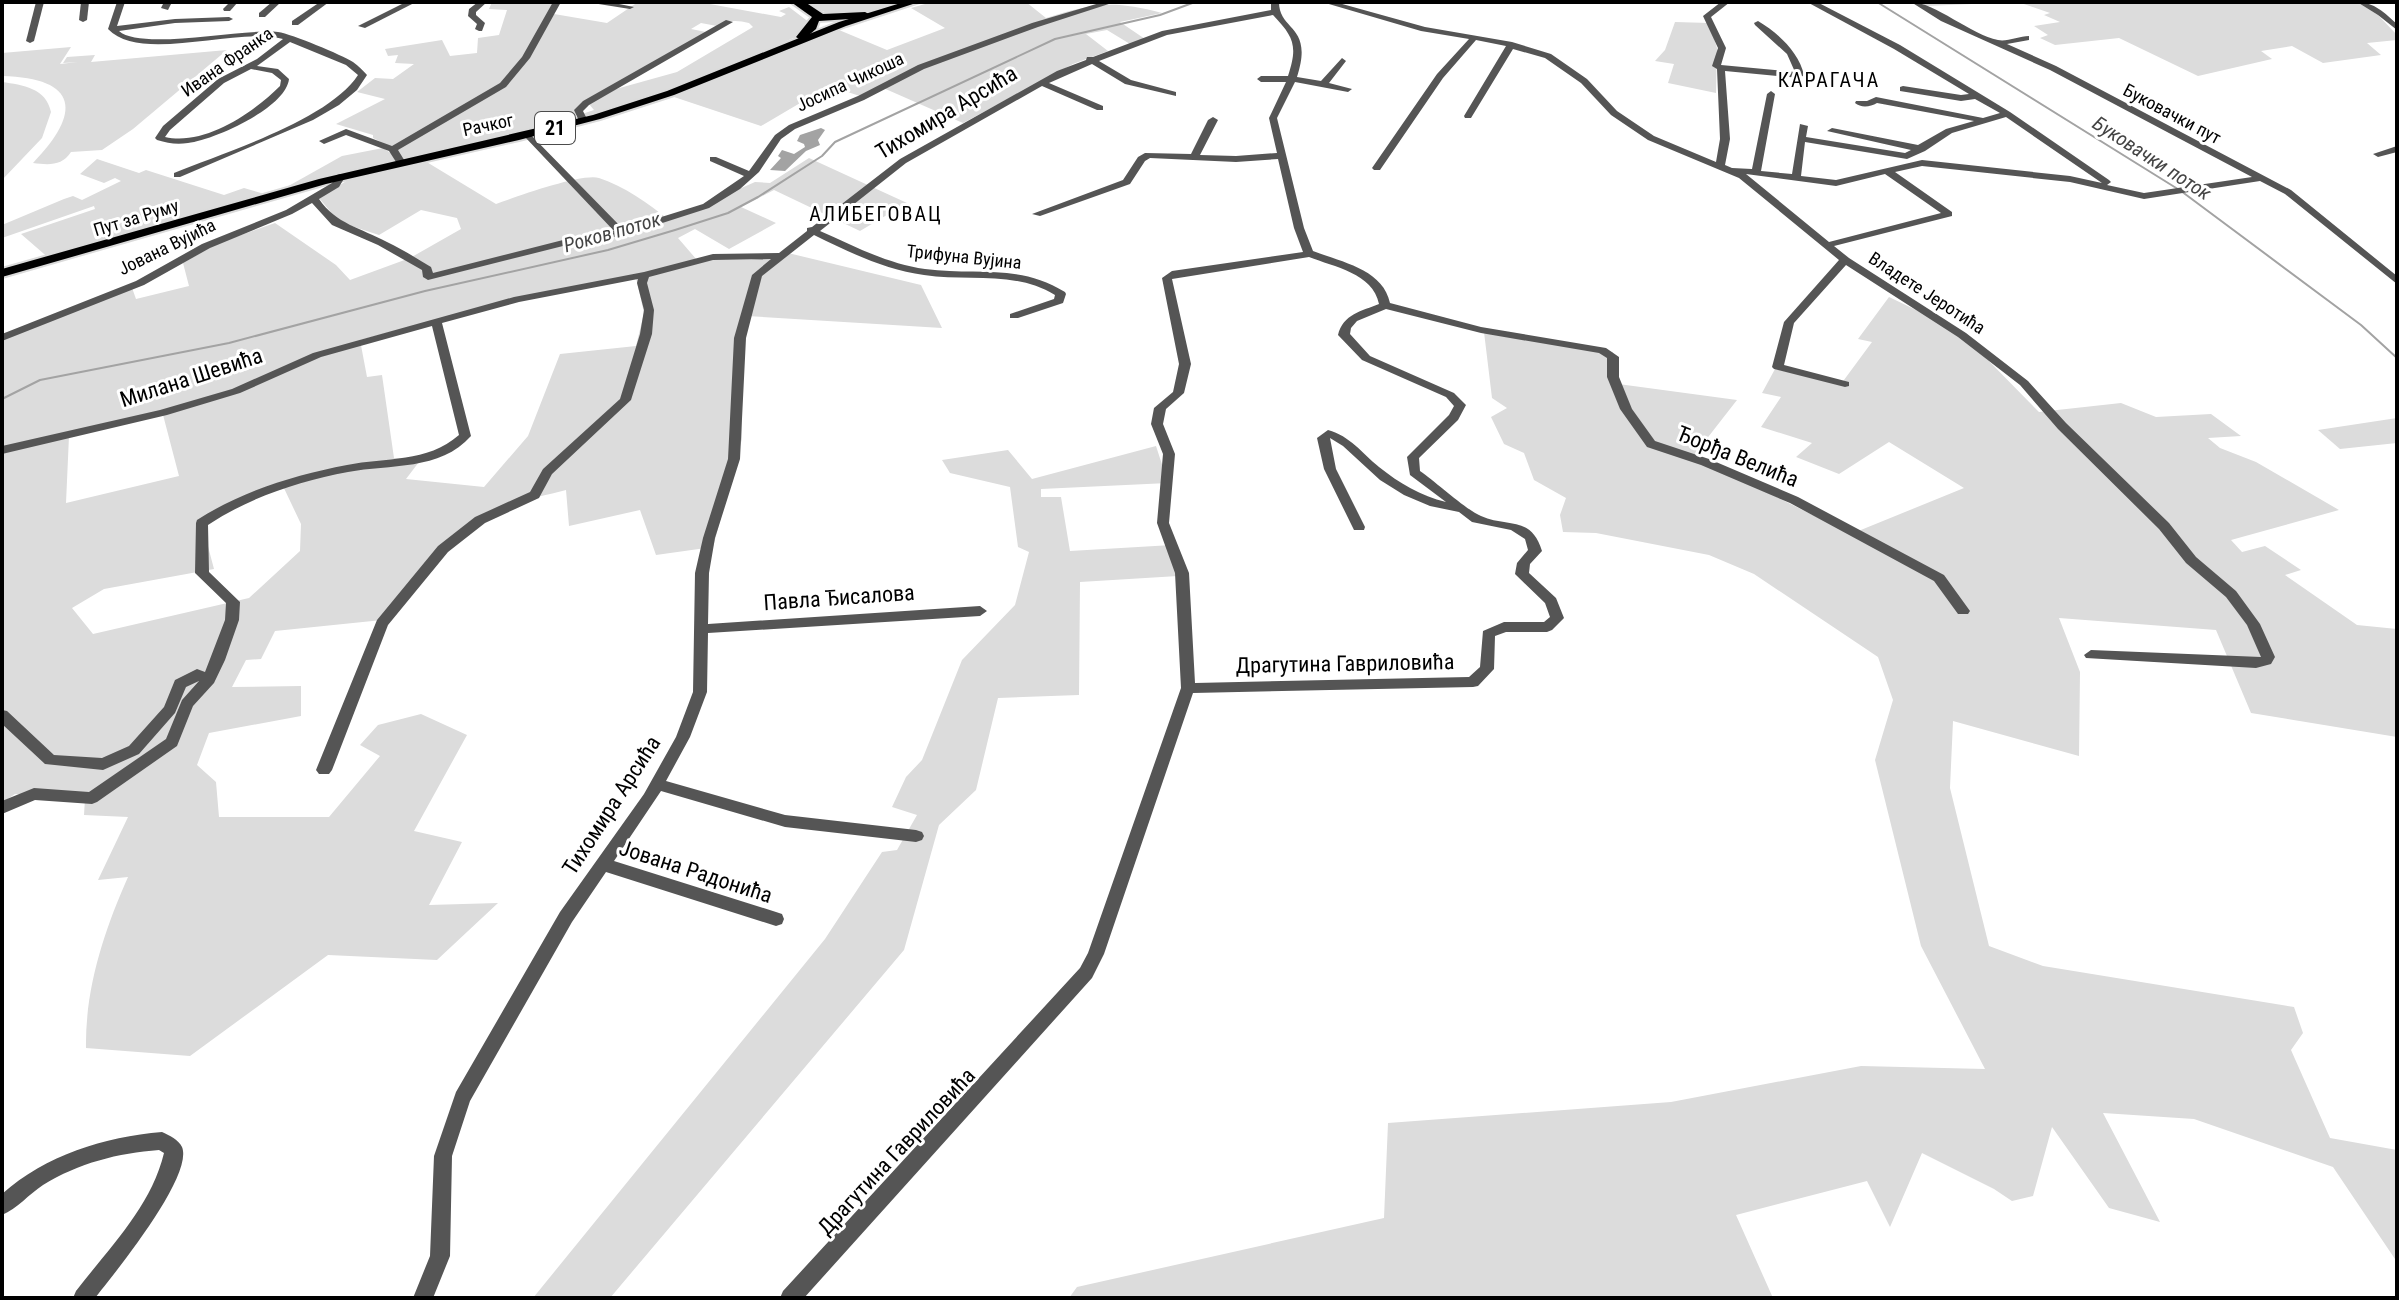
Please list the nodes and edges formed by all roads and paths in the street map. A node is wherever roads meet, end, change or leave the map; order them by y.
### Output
1 (40, 2) edge
2 (85, 2) edge
3 (121, 2) edge
4 (234, 2) edge
5 (277, 2) edge
6 (325, 2) edge
7 (412, 2) edge
8 (483, 2) edge
9 (557, 2) edge
10 (590, 2) edge
11 (788, 2) edge
12 (797, 2) edge
13 (914, 2) edge
14 (1111, 2) edge
15 (1326, 2) edge
16 (1726, 2) edge
17 (1811, 2) edge
18 (1915, 2) edge
19 (2361, 2) edge
20 (926, 3) edge
21 (630, 7) dead end
22 (1275, 7) edge
23 (2372, 7) junction
24 (2397, 14) edge
25 (262, 15) dead end
26 (865, 15) joint
27 (83, 20) dead end
28 (729, 22) dead end
29 (295, 23) dead end
30 (1758, 23) dead end
31 (826, 24) junction
32 (362, 26) dead end
33 (2397, 28) edge
34 (112, 29) junction
35 (479, 29) dead end
36 (802, 37) joint
37 (1475, 37) junction
38 (2026, 38) dead end
39 (288, 39) junction
40 (30, 41) dead end
41 (1999, 43) junction
42 (1512, 44) junction
43 (1090, 59) junction
44 (1342, 61) dead end
45 (746, 62) junction
46 (253, 65) junction
47 (1721, 68) junction
48 (1261, 79) dead end
49 (1293, 79) junction
50 (1042, 83) junction
51 (1323, 84) junction
52 (1348, 89) dead end
53 (1903, 89) dead end
54 (1173, 94) dead end
55 (1771, 94) dead end
56 (1975, 96) junction
57 (1859, 103) dead end
58 (1100, 108) dead end
59 (2007, 114) junction
60 (1468, 116) dead end
61 (1213, 120) dead end
62 (1984, 120) junction
63 (583, 121) junction
64 (1803, 126) dead end
65 (1832, 131) dead end
66 (528, 135) junction
67 (1802, 139) junction
68 (324, 141) dead end
69 (393, 149) junction
70 (1922, 149) junction
71 (2397, 149) edge
72 (2378, 154) dead end
73 (1195, 155) junction
74 (1280, 156) junction
75 (713, 159) dead end
76 (401, 163) junction
77 (1377, 168) dead end
78 (1724, 168) junction
79 (1885, 170) junction
80 (1756, 173) junction
81 (177, 175) dead end
82 (749, 175) junction
83 (340, 177) junction
84 (2263, 178) junction
85 (1796, 179) junction
86 (2125, 192) junction
87 (279, 194) joint
88 (313, 198) junction
89 (1037, 214) dead end
90 (811, 230) junction
91 (621, 233) junction
92 (1827, 245) junction
93 (1309, 253) junction
94 (779, 256) junction
95 (1845, 260) junction
96 (2, 273) edge
97 (645, 275) junction
98 (2397, 281) edge
99 (1385, 305) junction
100 (1014, 316) dead end
101 (436, 321) junction
102 (2, 338) edge
103 (1845, 384) dead end
104 (2, 450) edge
105 (1463, 508) junction
106 (1359, 527) dead end
107 (980, 611) dead end
108 (1963, 611) dead end
109 (700, 629) junction
110 (2091, 655) dead end
111 (209, 679) junction
112 (1188, 688) junction
113 (2, 715) edge
114 (324, 770) dead end
115 (657, 784) junction
116 (2, 808) edge
117 (916, 836) dead end
118 (602, 864) junction
119 (776, 919) dead end
120 (2, 1206) edge
121 (83, 1298) edge
122 (423, 1298) edge
123 (790, 1298) edge

1 - 40 street
2 - 27 street
3 - 34 street
4 - 34 street
5 - 25 street
6 - 29 street
7 - 32 street
8 - 35 street
9 - 69 street
10 - 21 street
11 - 31 highway
12 - 31 highway
13 - 26 main road
14 - 82 street, Јосипа Чикоша
15 - 37 street, Владете Јеротића
16 - 47 street
17 - 56 street
18 - 41 street, Буковачки пут
19 - 23 street
20 - 31 main road, Рачког / 21
22 - 43 street, Тихомира Арсића
22 - 49 street
23 - 24 street
23 - 33 street
26 - 31 highway
28 - 63 street
30 - 47 street
31 - 36 highway
31 - 45 main road, Рачког / 21
34 - 39 street
36 - 45 main road, Рачког / 21
37 - 42 street, Владете Јеротића
37 - 77 street
38 - 41 street
39 - 46 street, Ивана Франка
39 - 81 street
41 - 84 street, Буковачки пут
42 - 60 street
42 - 78 street, Владете Јеротића
43 - 50 street, Тихомира Арсића
43 - 54 street
44 - 51 street
45 - 63 main road, Рачког / 21
46 - 46 street, Ивана Франка
47 - 78 street
48 - 49 street
49 - 51 street
49 - 74 street
50 - 58 street
50 - 90 street, Тихомира Арсића
51 - 52 street
53 - 56 street
55 - 80 street
56 - 59 street
57 - 62 street
59 - 62 street
59 - 86 street
61 - 73 street
62 - 70 street
63 - 66 main road, Рачког / 21
64 - 67 street
65 - 70 street
66 - 76 main road, Рачког / 21
66 - 91 street
67 - 70 street
67 - 85 street
68 - 69 street
69 - 76 street
71 - 72 street
73 - 74 street
73 - 89 street
74 - 93 street
75 - 82 street
76 - 83 main road, Рачког / 21
78 - 80 street
78 - 92 street, Владете Јеротића
79 - 85 street
79 - 86 street
79 - 92 street
80 - 85 street
82 - 91 street, Јосипа Чикоша
83 - 87 main road, Рачког / 21
83 - 88 street, Јована Вујића
84 - 86 street
84 - 98 street, Буковачки пут
87 - 96 main road, Пут за Руму / 21
88 - 91 street, Јосипа Чикоша
88 - 102 street, Јована Вујића
90 - 94 street, Тихомира Арсића
90 - 100 street, Трифуна Вујина
92 - 95 street, Владете Јеротића
93 - 99 street
93 - 112 street
94 - 97 street, Милана Шевића
94 - 109 street, Тихомира Арсића
95 - 103 street
95 - 110 street, Владете Јеротића
97 - 101 street, Милана Шевића
97 - 114 street
99 - 105 street, Драгутина Гавриловића
99 - 108 street, Ђорђа Велића
101 - 104 street, Милана Шевића
101 - 111 street
105 - 106 street
105 - 112 street, Драгутина Гавриловића
107 - 109 street, Павла Ђисалова
109 - 115 street, Тихомира Арсића
111 - 113 street
111 - 116 street
112 - 123 street, Драгутина Гавриловића
115 - 117 street
115 - 118 street, Тихомира Арсића
118 - 119 street, Јована Радонића
118 - 122 street, Тихомира Арсића
120 - 121 street

